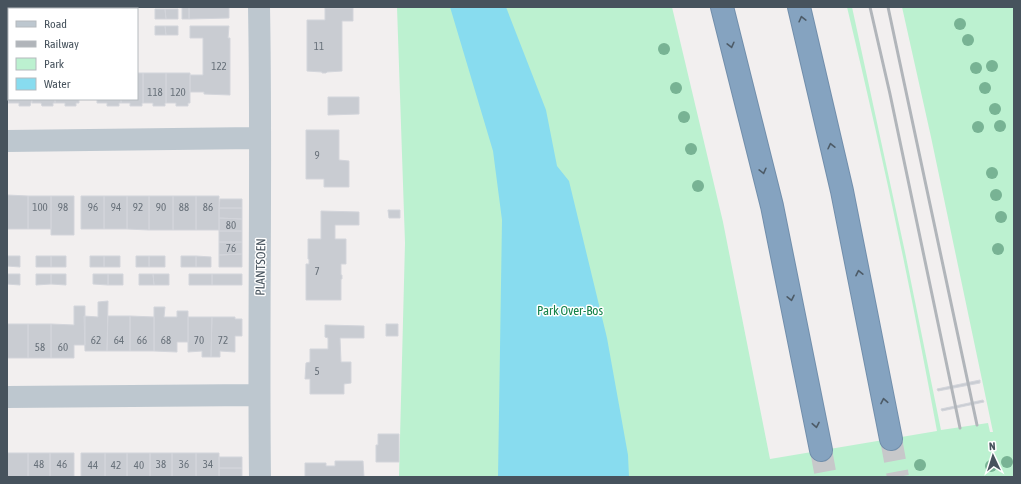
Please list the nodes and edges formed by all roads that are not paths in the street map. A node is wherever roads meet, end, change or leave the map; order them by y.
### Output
1 (259, 7) edge
2 (722, 7) edge
3 (799, 7) edge
4 (260, 138) junction
5 (7, 141) edge
6 (258, 395) junction
7 (7, 397) edge
8 (891, 439) tunnel mouth
9 (821, 450) tunnel mouth
10 (260, 477) edge

1 - 4 street, PLANTSOEN
2 -> 9 highway
8 -> 3 highway
4 - 5 street
4 - 6 street, PLANTSOEN
6 - 7 street
6 - 10 street, PLANTSOEN

